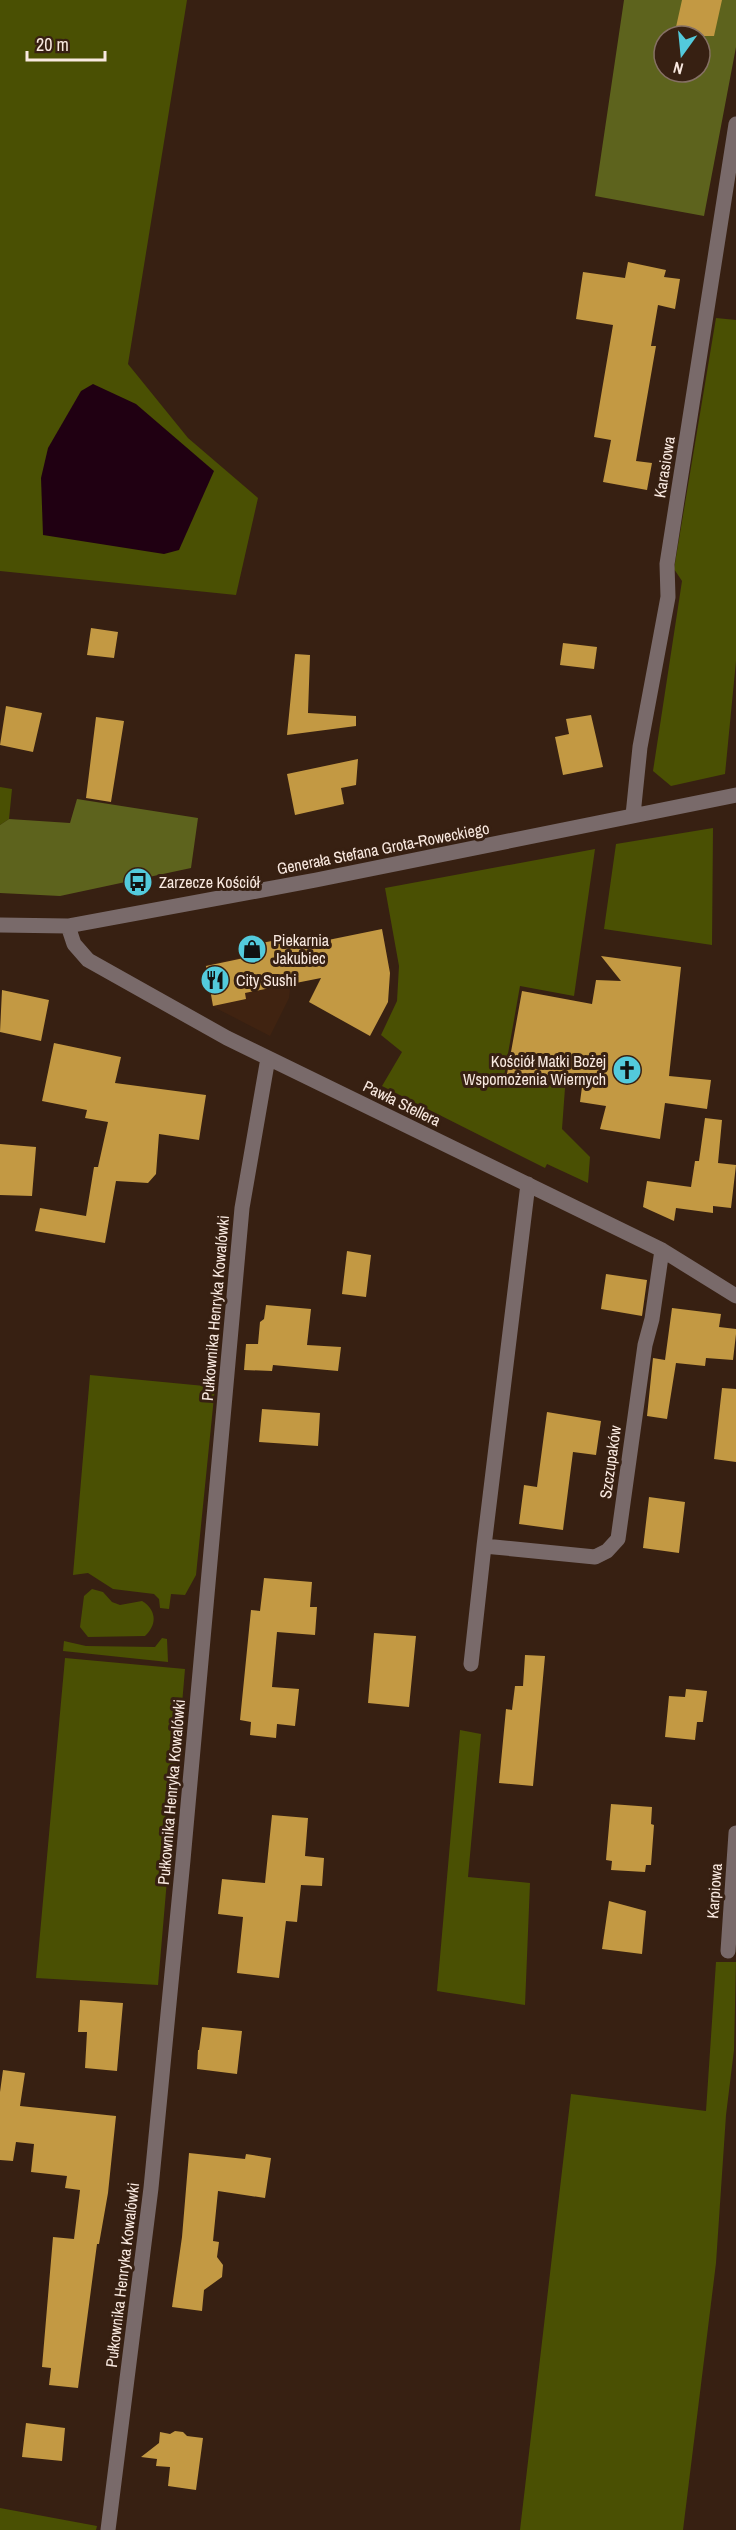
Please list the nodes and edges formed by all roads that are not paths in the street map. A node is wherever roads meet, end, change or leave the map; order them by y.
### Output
1 (736, 124) edge
2 (736, 795) edge
3 (633, 815) junction
4 (0, 925) edge
5 (68, 926) junction
6 (268, 1058) junction
7 (528, 1184) junction
8 (662, 1250) junction
9 (736, 1296) edge
10 (484, 1546) junction
11 (471, 1664) dead end
12 (736, 1833) edge
13 (728, 1951) dead end
14 (108, 2530) edge

1 - 3 street, Karasiowa
2 - 3 street, Generała Stefana Grota-Roweckiego
3 - 5 street, Generała Stefana Grota-Roweckiego
4 - 5 street, Generała Stefana Grota-Roweckiego
5 - 6 street, Pawła Stellera
6 - 7 street, Pawła Stellera
6 - 14 street, Pułkownika Henryka Kowalówki
7 - 8 street, Pawła Stellera
7 - 10 street
8 - 9 street, Pawła Stellera
8 - 10 street, Szczupaków
10 - 11 street
12 - 13 street, Karpiowa

